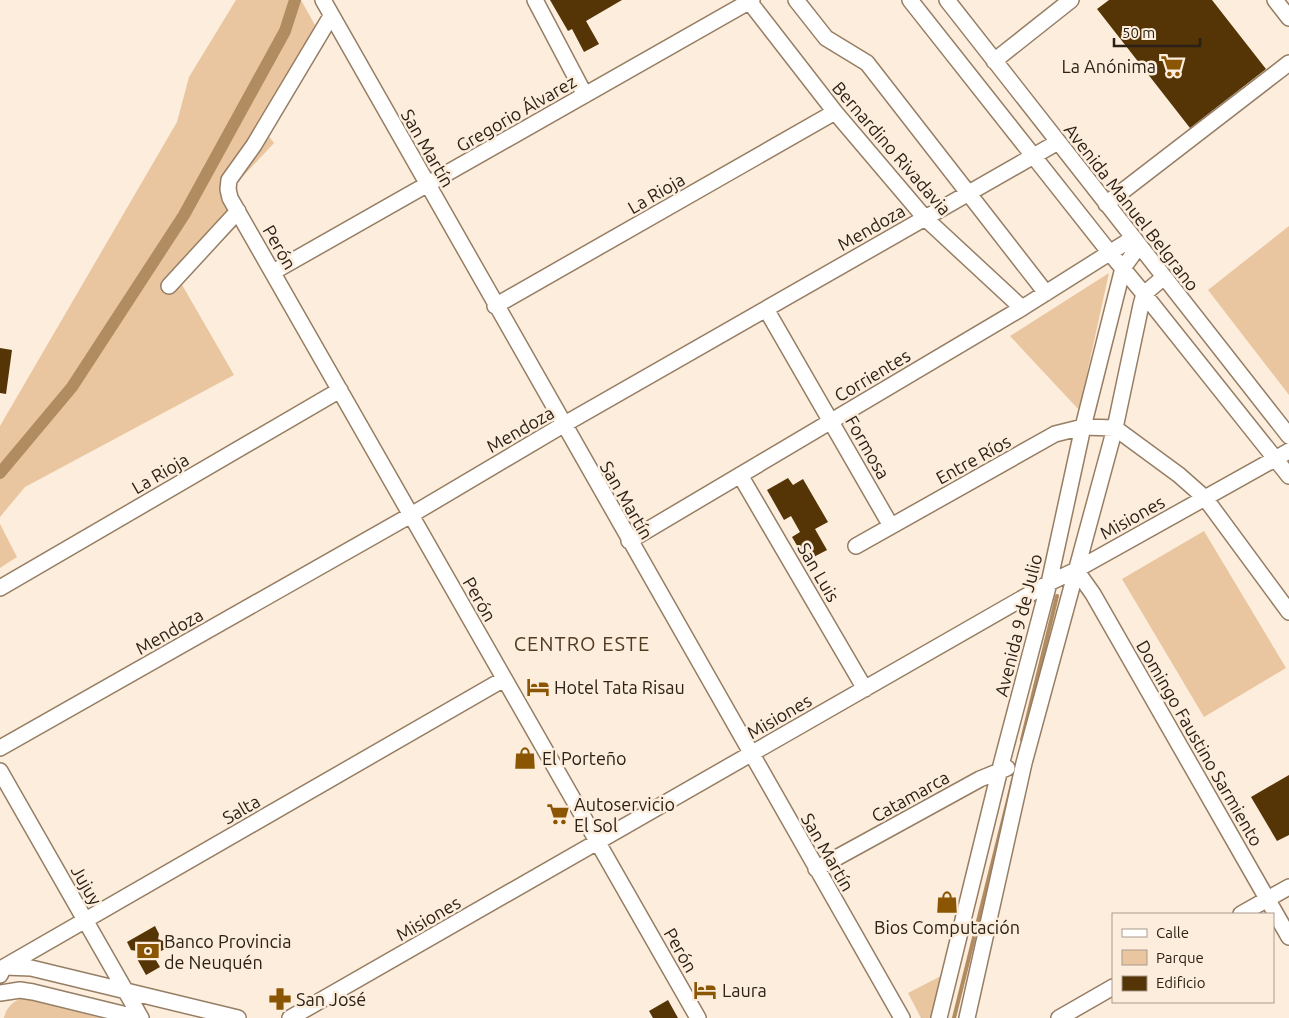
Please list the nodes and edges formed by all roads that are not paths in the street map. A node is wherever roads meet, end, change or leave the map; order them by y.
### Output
1 (322, 0) edge
2 (535, 0) edge
3 (796, 0) edge
4 (910, 0) edge
5 (946, 0) edge
6 (1071, 0) edge
7 (1275, 0) edge
8 (749, 1) edge
9 (331, 16) junction
10 (1289, 18) edge
11 (994, 61) junction
12 (1289, 63) edge
13 (585, 95) junction
14 (835, 112) junction
15 (1058, 142) junction
16 (1033, 156) junction
17 (427, 185) junction
18 (968, 193) junction
19 (1106, 204) junction
20 (238, 211) junction
21 (925, 218) junction
22 (1136, 242) junction
23 (1110, 254) junction
24 (1123, 268) junction
25 (273, 272) junction
26 (1164, 277) junction
27 (169, 286) dead end
28 (1046, 293) junction
29 (1144, 294) junction
30 (495, 306) junction
31 (1022, 308) junction
32 (766, 309) junction
33 (340, 390) junction
34 (831, 421) junction
35 (563, 425) junction
36 (1083, 427) junction
37 (1115, 428) junction
38 (1289, 436) edge
39 (1289, 450) edge
40 (1275, 459) junction
41 (740, 475) junction
42 (1289, 476) edge
43 (1205, 498) junction
44 (411, 515) junction
45 (891, 526) junction
46 (629, 541) junction
47 (856, 546) dead end
48 (1076, 570) junction
49 (1049, 583) junction
50 (0, 588) edge
51 (1289, 612) edge
52 (504, 679) junction
53 (865, 689) junction
54 (0, 748) edge
55 (751, 754) junction
56 (1024, 763) junction
57 (1000, 769) junction
58 (0, 771) edge
59 (598, 842) junction
60 (816, 869) junction
61 (1289, 887) edge
62 (1268, 899) junction
63 (1244, 913) edge
64 (85, 920) junction
65 (1289, 936) edge
66 (1, 970) edge
67 (1112, 989) edge
68 (125, 990) junction
69 (0, 993) edge
70 (140, 1018) edge
71 (238, 1018) edge
72 (290, 1018) edge
73 (698, 1018) edge
74 (902, 1018) edge
75 (939, 1018) edge
76 (967, 1018) edge
77 (1059, 1018) edge

1 - 9 street, San Martín
2 - 13 street
3 - 18 street
4 - 16 street
5 - 11 street, Avenida Manuel Belgrano
6 - 11 street
7 - 10 street
8 - 13 street, Gregorio Álvarez
8 - 14 street, Bernardino Rivadavia
9 - 17 street, San Martín
9 - 20 street, Perón
11 - 15 street, Avenida Manuel Belgrano
12 - 19 street
13 - 17 street, Gregorio Álvarez
14 - 21 street, Bernardino Rivadavia
14 - 30 street, La Rioja
15 - 16 street, Mendoza
15 - 19 street, Avenida Manuel Belgrano
16 - 18 street, Mendoza
16 - 23 street
17 - 25 street, Gregorio Álvarez
17 - 30 street, San Martín
18 - 21 street, Mendoza
18 - 28 street
19 - 22 street, Avenida Manuel Belgrano
20 - 25 street, Perón
20 - 27 street
21 - 31 street, Bernardino Rivadavia
21 - 32 street, Mendoza
22 - 23 street, Corrientes
22 - 24 street, Avenida 9 de Julio
22 - 26 street, Avenida Manuel Belgrano
23 - 24 street
23 - 28 street, Corrientes
24 - 29 street
24 - 36 street, Avenida 9 de Julio
25 - 33 street, Perón
26 - 29 street
26 - 38 street, Avenida Manuel Belgrano
28 - 31 street, Corrientes
29 - 37 street
29 - 40 street
30 - 35 street, San Martín
31 - 34 street, Corrientes
32 - 34 street, Formosa
32 - 35 street, Mendoza
33 - 44 street, Perón
33 - 50 street, La Rioja
34 - 41 street, Corrientes
34 - 45 street, Formosa
35 - 44 street, Mendoza
35 - 46 street, San Martín
36 - 37 street, Entre Ríos
36 - 45 street, Entre Ríos
36 - 49 street, Avenida 9 de Julio
37 - 43 street
37 - 48 street
39 - 40 street, Misiones
40 - 42 street
40 - 43 street, Misiones
41 - 46 street, Corrientes
41 - 53 street, San Luis
43 - 48 street, Misiones
43 - 51 street
44 - 52 street, Perón
44 - 54 street, Mendoza
45 - 47 street, Entre Ríos
46 - 55 street, San Martín
48 - 49 street, Misiones
48 - 56 street
48 - 62 street, Domingo Faustino Sarmiento
49 - 53 street, Misiones
49 - 57 street, Avenida 9 de Julio
52 - 59 street, Perón
52 - 64 street, Salta
53 - 55 street, Misiones
55 - 59 street, Misiones
55 - 60 street, San Martín
56 - 57 street, Catamarca
56 - 76 street
57 - 60 street, Catamarca
57 - 75 street, Avenida 9 de Julio
58 - 64 street, Jujuy
59 - 72 street, Misiones
59 - 73 street, Perón
60 - 74 street, San Martín
61 - 62 street
62 - 63 street
62 - 65 street, Domingo Faustino Sarmiento
64 - 66 street, Salta
64 - 68 street, Jujuy
66 - 68 street
67 - 77 street
68 - 70 street, Jujuy
68 - 71 street
69 - 70 street

